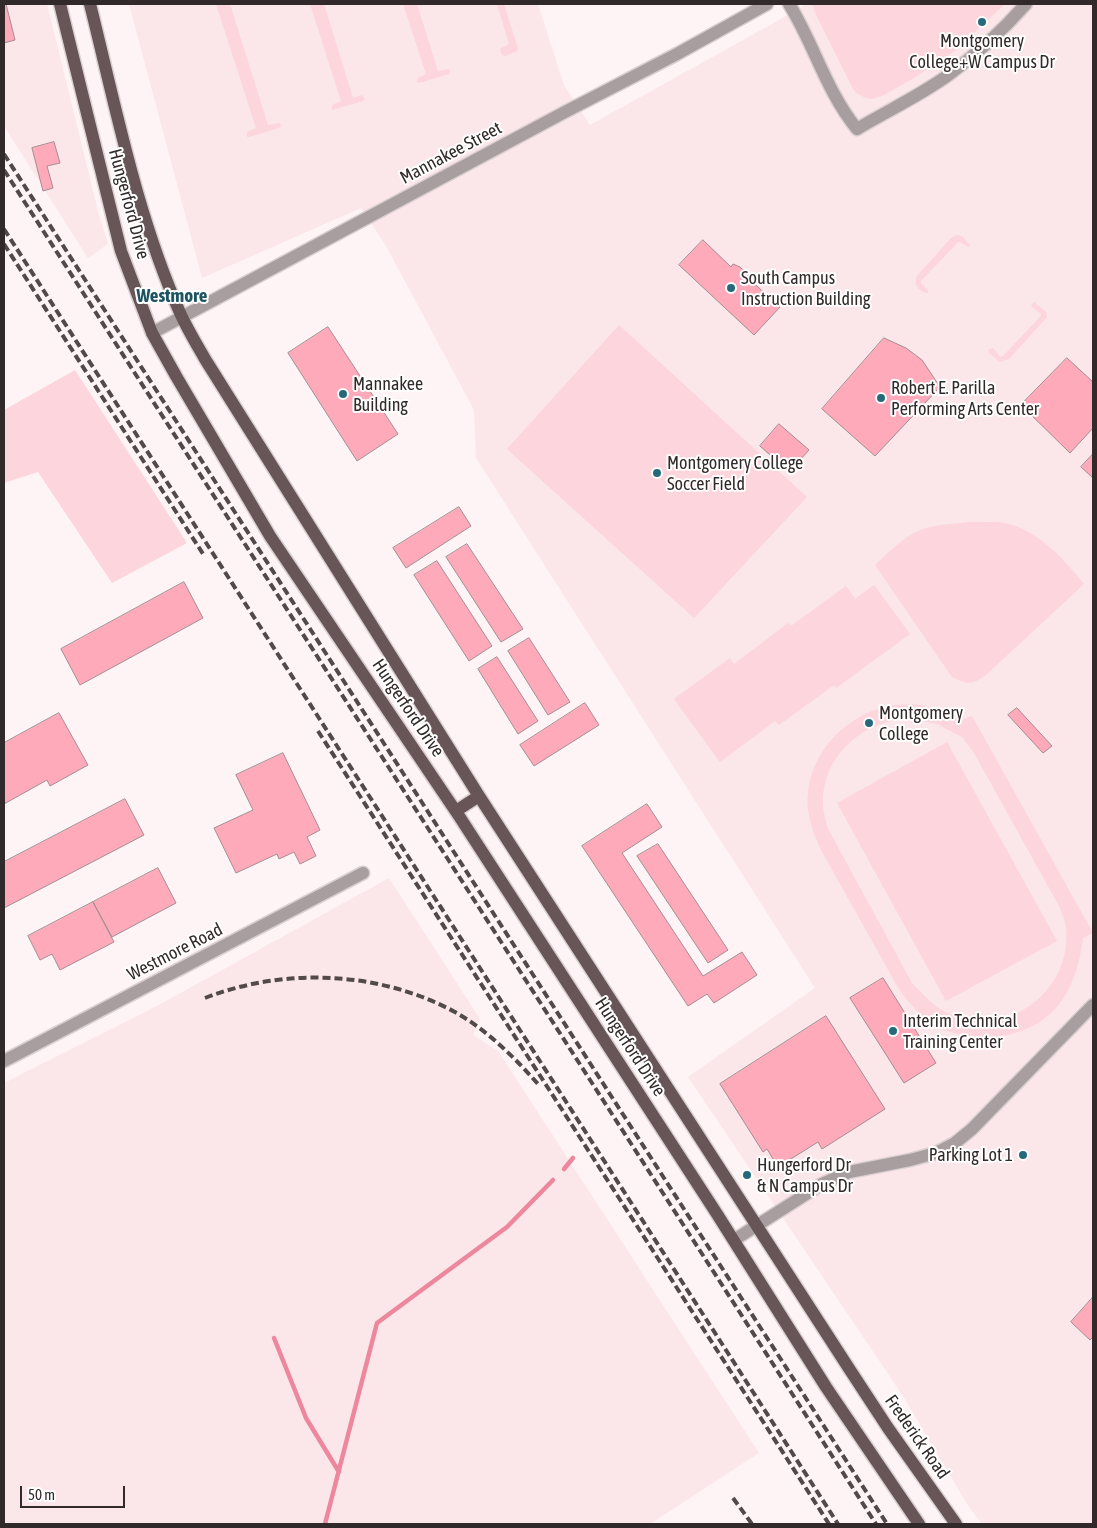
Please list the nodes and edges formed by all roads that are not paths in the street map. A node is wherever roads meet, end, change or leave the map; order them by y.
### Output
1 (60, 4) edge
2 (90, 4) edge
3 (767, 4) edge
4 (789, 4) edge
5 (1026, 4) edge
6 (182, 317) junction
7 (152, 333) junction
8 (480, 796) junction
9 (456, 811) junction
10 (363, 873) dead end
11 (1093, 1005) edge
12 (4, 1061) edge
13 (757, 1226) junction
14 (734, 1240) junction
15 (850, 1370) joint
16 (919, 1524) edge
17 (956, 1524) edge

1 - 7 main road, Hungerford Drive
2 - 6 main road, Hungerford Drive
3 - 6 street, Mannakee Street
4 - 5 street
6 - 7 street, Mannakee Street
6 - 8 main road, Hungerford Drive
7 - 9 main road, Hungerford Drive
8 - 9 main road
8 - 13 main road, Hungerford Drive
9 - 14 main road, Hungerford Drive
10 - 12 street, Westmore Road
11 - 13 street
13 - 14 street
13 - 15 main road, Hungerford Drive
14 - 16 main road, Hungerford Drive
15 - 17 main road, Frederick Road

